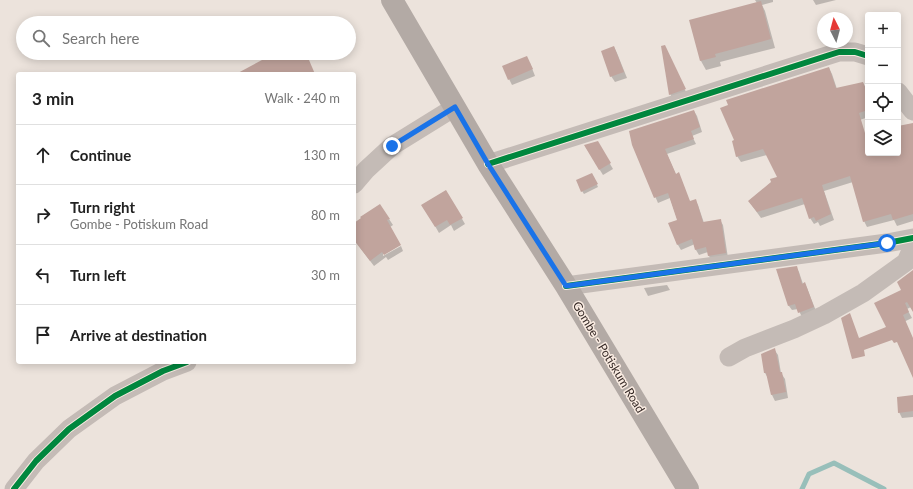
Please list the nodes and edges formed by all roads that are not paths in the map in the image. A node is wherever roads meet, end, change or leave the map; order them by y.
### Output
1 (392, 0) edge
2 (865, 55) edge
3 (901, 96) edge
4 (455, 107) junction
5 (913, 111) edge
6 (488, 164) junction
7 (356, 182) edge
8 (913, 238) edge
9 (913, 246) edge
10 (566, 286) junction
11 (729, 357) dead end
12 (182, 364) edge
13 (14, 489) edge
14 (688, 489) edge

1 - 4 main road, Gombe - Potiskum Road
2 - 6 street
3 - 5 street
4 - 6 main road, Gombe - Potiskum Road
4 - 7 street
6 - 10 main road, Gombe - Potiskum Road
8 - 10 street
9 - 11 street
10 - 14 main road, Gombe - Potiskum Road
12 - 13 street

